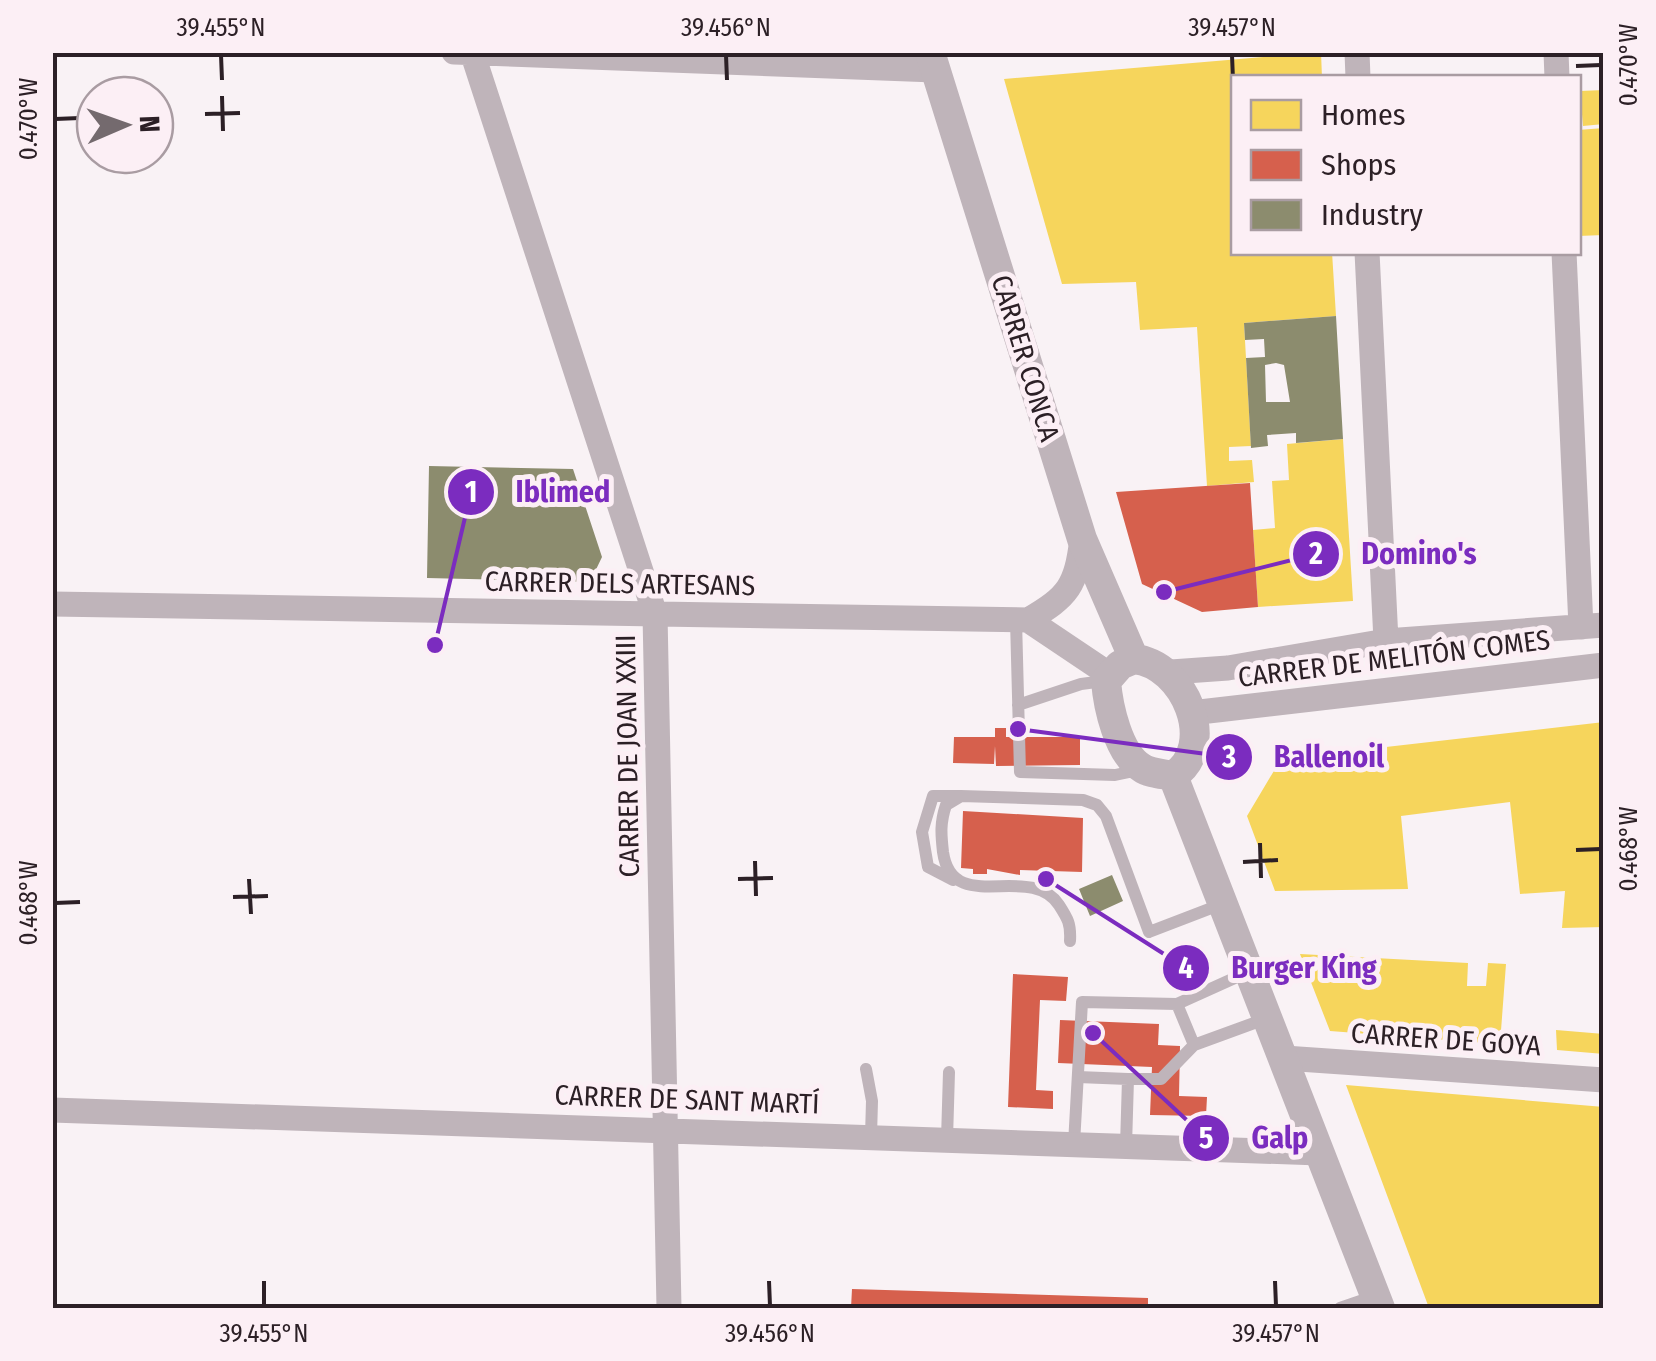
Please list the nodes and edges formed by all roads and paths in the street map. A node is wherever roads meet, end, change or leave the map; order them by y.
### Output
1 (454, 52) edge
2 (472, 53) edge
3 (933, 61) edge
4 (1366, 255) edge
5 (1564, 255) edge
6 (1082, 539) junction
7 (52, 604) edge
8 (655, 614) junction
9 (1022, 620) junction
10 (1592, 626) edge
11 (1386, 641) junction
12 (1604, 664) edge
13 (1117, 672) junction
14 (1171, 672) junction
15 (1018, 705) junction
16 (1191, 713) junction
17 (1142, 769) junction
18 (1173, 776) junction
19 (1223, 903) junction
20 (1070, 941) dead end
21 (1250, 972) junction
22 (1177, 1004) junction
23 (1268, 1018) junction
24 (1194, 1045) junction
25 (1284, 1058) junction
26 (866, 1069) dead end
27 (949, 1072) dead end
28 (1078, 1077) junction
29 (1128, 1079) junction
30 (1604, 1080) edge
31 (52, 1110) edge
32 (662, 1128) junction
33 (871, 1136) junction
34 (947, 1139) junction
35 (1074, 1144) junction
36 (1126, 1146) junction
37 (1320, 1153) junction
38 (1378, 1302) edge
39 (668, 1308) edge
40 (1340, 1308) edge

1 - 2 street
2 - 3 street
2 - 8 street, CARRER DE JOAN XXIII
3 - 6 street, CARRER CONCA
4 - 11 street
5 - 10 street
6 - 9 street
6 - 13 street, CARRER CONCA
7 - 8 street, CARRER DELS ARTESANS
8 - 9 street, CARRER DELS ARTESANS
8 - 32 street, CARRER DE JOAN XXIII
9 - 13 street
9 - 15 lane
10 - 11 street, CARRER DE MELITÓN COMES
11 - 14 street, CARRER DE MELITÓN COMES
12 - 16 street, CARRER DE MELITÓN COMES
13 - 14 street
13 - 15 lane
13 - 17 street
14 - 16 street
15 - 17 lane
16 - 18 street
17 - 18 street
18 - 19 street
19 - 20 lane
19 - 21 street
21 - 22 lane
21 - 23 street
22 - 24 lane
22 - 28 lane
23 - 24 lane
23 - 25 street
24 - 29 lane
25 - 30 street, CARRER DE GOYA
25 - 37 street
26 - 33 lane
27 - 34 lane
28 - 29 lane
28 - 35 lane
29 - 36 lane
31 - 32 street, CARRER DE SANT MARTÍ
32 - 33 street, CARRER DE SANT MARTÍ
32 - 39 street, CARRER DE JOAN XXIII
33 - 34 street, CARRER DE SANT MARTÍ
34 - 35 street, CARRER DE SANT MARTÍ
35 - 36 street, CARRER DE SANT MARTÍ
36 - 37 street, CARRER DE SANT MARTÍ
37 - 38 street
38 - 40 lane

